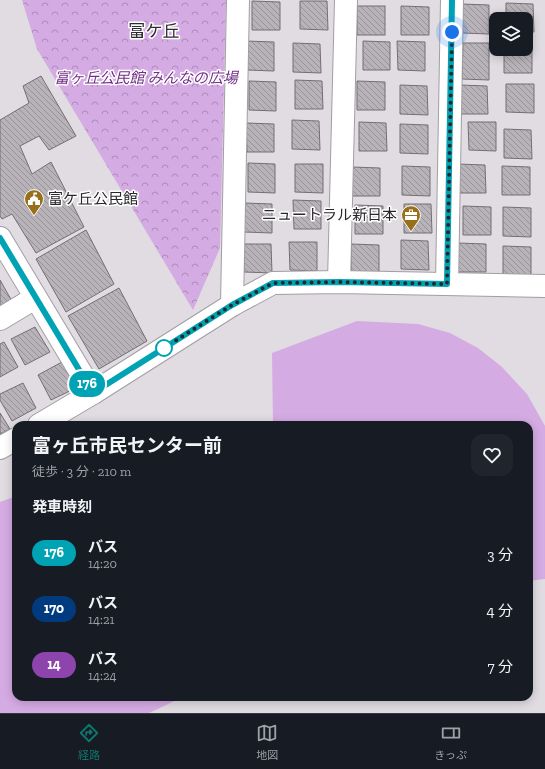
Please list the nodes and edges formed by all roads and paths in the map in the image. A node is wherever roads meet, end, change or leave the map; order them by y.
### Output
1 (238, 0) edge
2 (346, 0) edge
3 (452, 0) edge
4 (0, 238) edge
5 (339, 282) junction
6 (447, 284) junction
7 (545, 286) edge
8 (36, 298) junction
9 (232, 305) junction
10 (0, 319) edge
11 (93, 393) junction
12 (46, 421) edge
13 (12, 441) edge
14 (0, 448) edge

1 - 9 street
2 - 5 street
3 - 6 street
4 - 8 street
5 - 6 street
5 - 9 street
6 - 7 street
8 - 10 street
8 - 11 street
9 - 11 street
11 - 12 street
13 - 14 street

